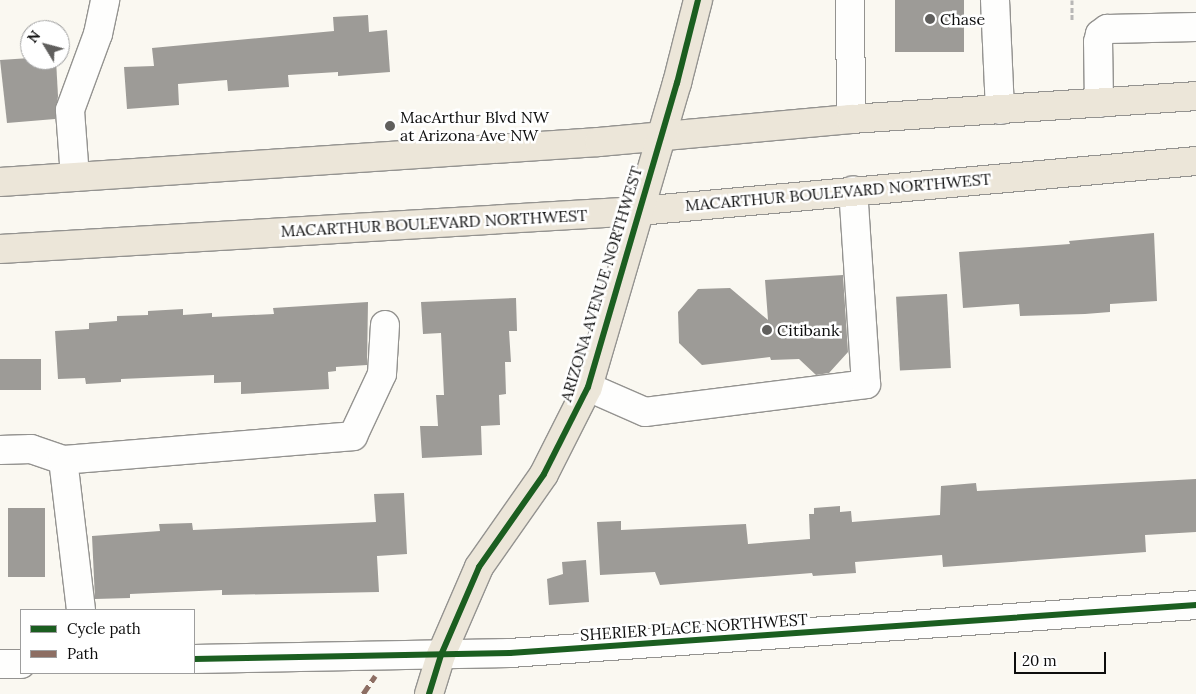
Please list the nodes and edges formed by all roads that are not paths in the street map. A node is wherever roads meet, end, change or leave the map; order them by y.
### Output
1 (105, 0) edge
2 (698, 0) edge
3 (850, 0) edge
4 (995, 0) edge
5 (1196, 28) edge
6 (1196, 96) edge
7 (1099, 103) junction
8 (1000, 110) junction
9 (851, 119) junction
10 (660, 135) junction
11 (1196, 161) edge
12 (75, 177) junction
13 (0, 182) edge
14 (853, 190) junction
15 (640, 211) junction
16 (0, 249) edge
17 (385, 325) dead end
18 (588, 387) junction
19 (0, 450) edge
20 (63, 460) junction
21 (1196, 605) edge
22 (81, 609) edge
23 (441, 655) junction
24 (195, 659) edge
25 (0, 664) edge
26 (20, 664) edge
27 (429, 694) edge

1 - 12 street
2 - 10 main road, ARIZONA AVENUE NORTHWEST
3 - 9 street
4 - 8 street
5 - 7 street
6 - 7 main road
7 - 8 main road
8 - 9 main road
9 - 10 main road
10 - 12 main road
10 - 15 main road, ARIZONA AVENUE NORTHWEST
11 - 14 main road, MACARTHUR BOULEVARD NORTHWEST
12 - 13 main road
14 - 15 main road, MACARTHUR BOULEVARD NORTHWEST
14 - 18 street
15 - 16 main road, MACARTHUR BOULEVARD NORTHWEST
15 - 18 main road, ARIZONA AVENUE NORTHWEST
17 - 20 street
18 - 23 main road, ARIZONA AVENUE NORTHWEST
19 - 20 street
20 - 22 street
21 - 23 street, SHERIER PLACE NORTHWEST
23 - 24 street, SHERIER PLACE NORTHWEST
23 - 27 main road, ARIZONA AVENUE NORTHWEST
25 - 26 street

